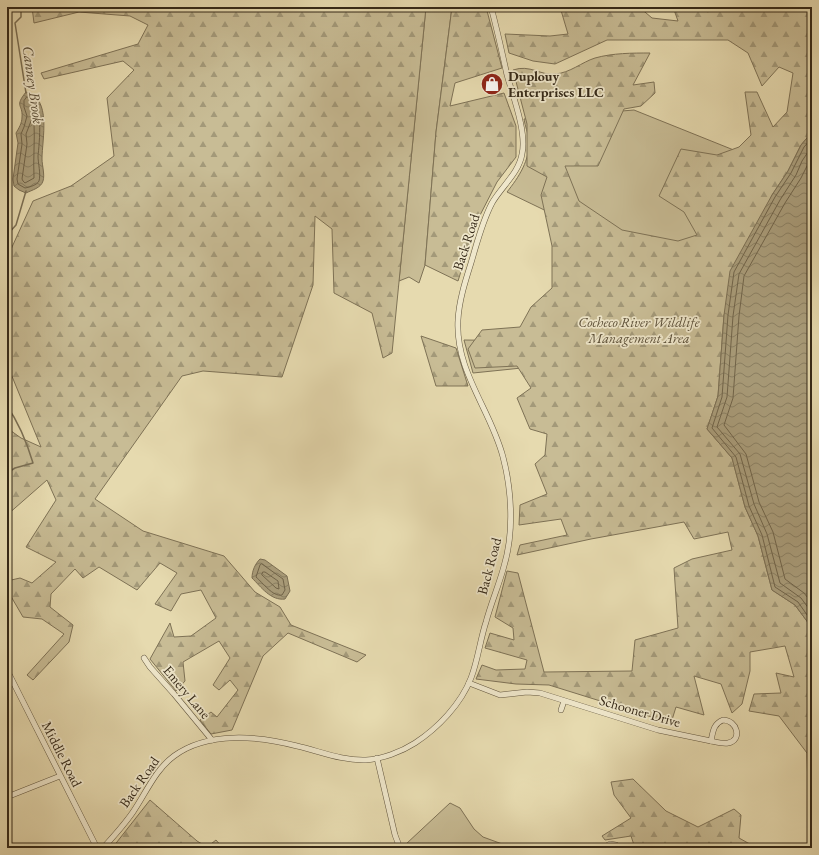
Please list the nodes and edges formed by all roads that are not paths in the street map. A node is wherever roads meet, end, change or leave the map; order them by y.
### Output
1 (490, 7) edge
2 (144, 658) dead end
3 (7, 670) edge
4 (469, 683) junction
5 (564, 701) junction
6 (561, 710) dead end
7 (212, 740) junction
8 (711, 741) junction
9 (377, 758) junction
10 (60, 776) junction
11 (7, 797) edge
12 (97, 848) edge
13 (103, 848) edge
14 (400, 848) edge
15 (603, 848) edge
16 (619, 848) edge

1 - 4 street, Back Road
2 - 7 street, Emery Lane
3 - 10 street, Middle Road
4 - 5 street, Schooner Drive
4 - 9 street, Back Road
5 - 6 street
5 - 8 street, Schooner Drive
7 - 9 street, Back Road
7 - 13 street, Back Road
8 - 8 street, Schooner Drive
9 - 14 street
10 - 11 street
10 - 12 street, Middle Road
15 - 16 street

